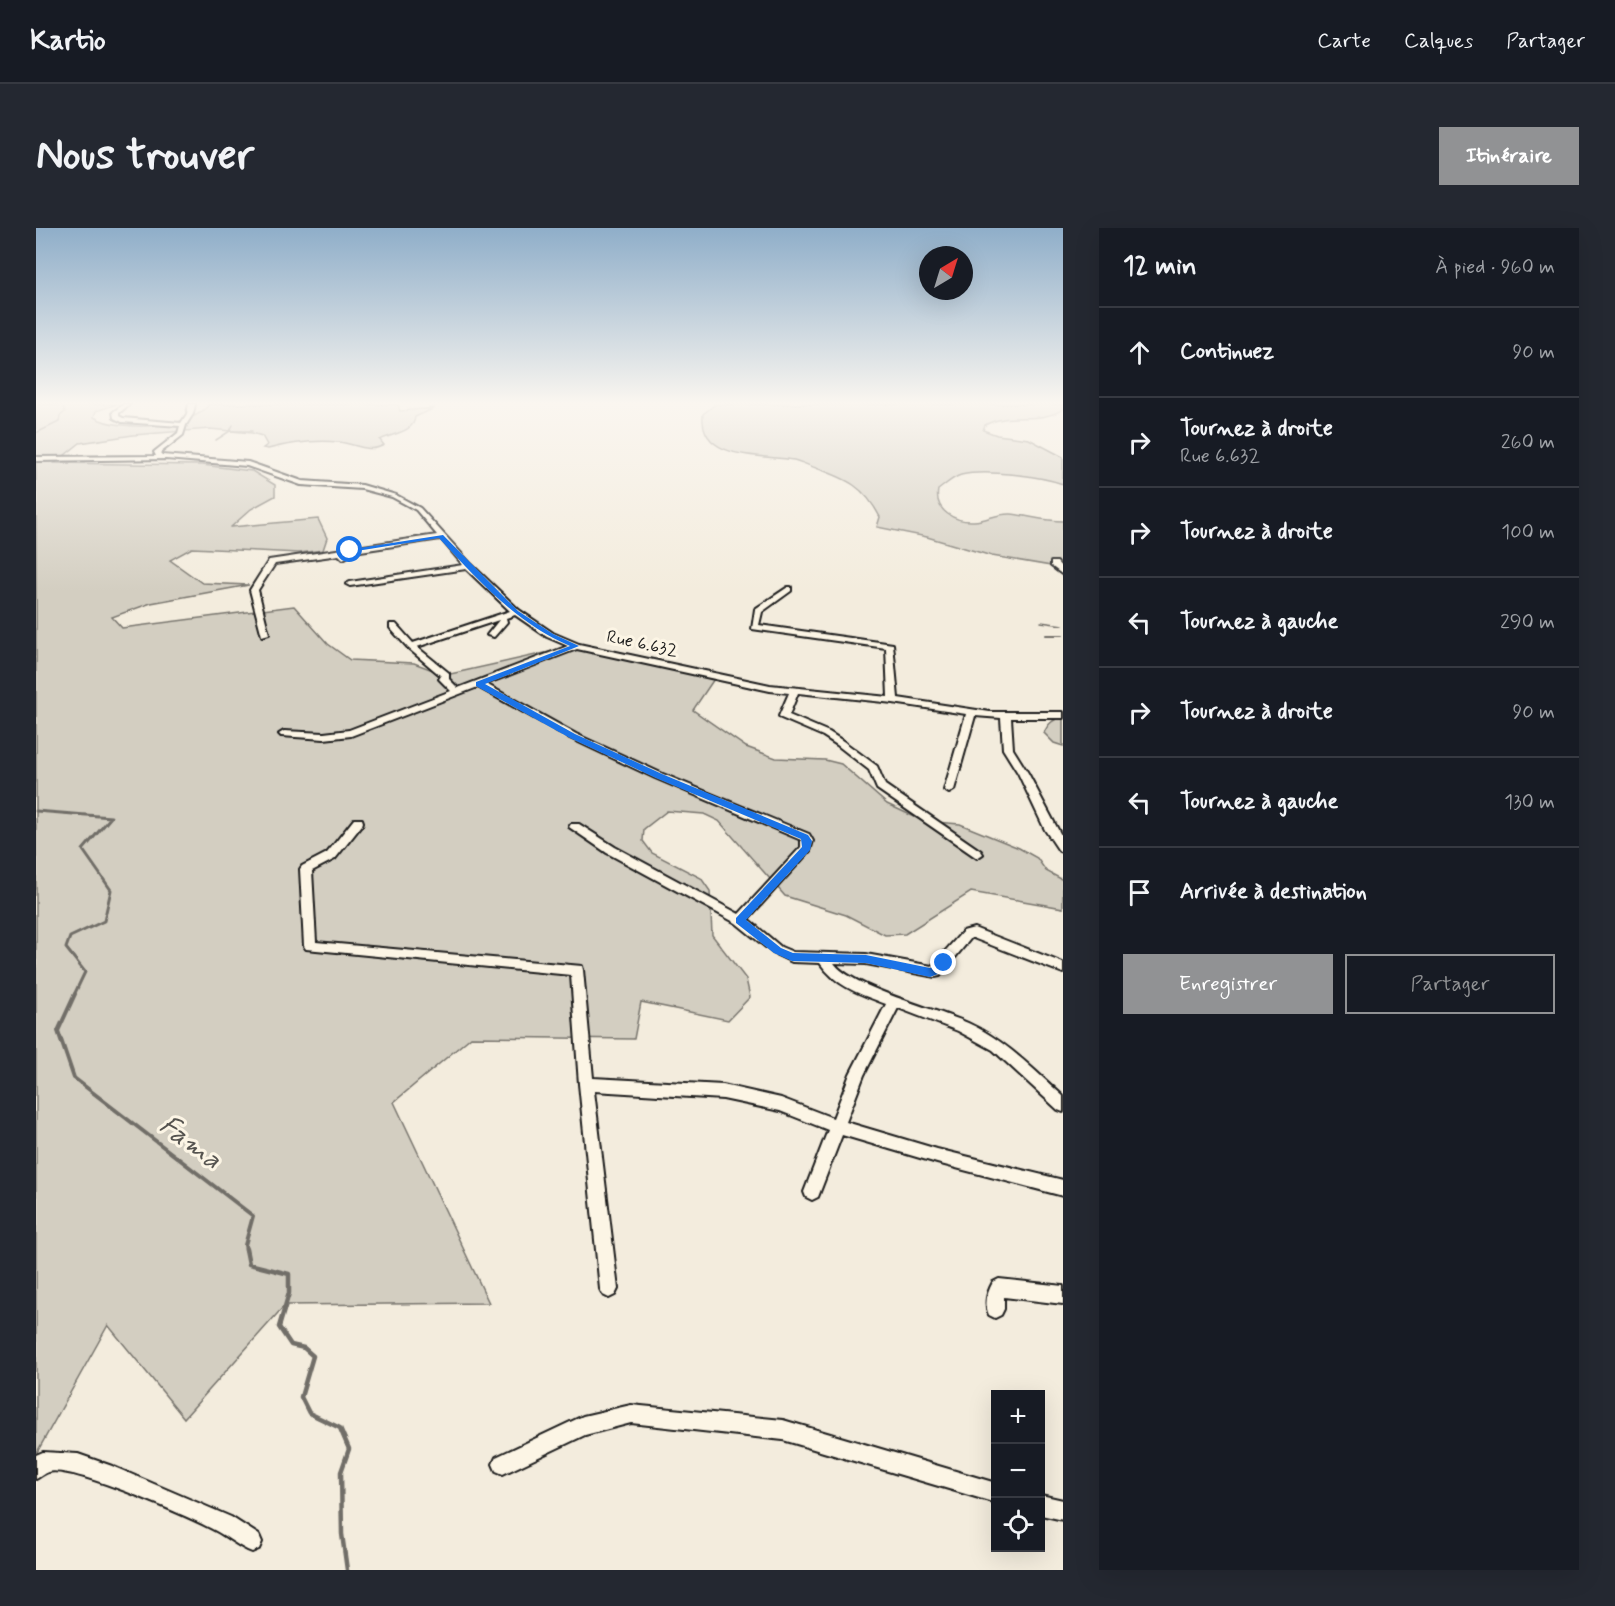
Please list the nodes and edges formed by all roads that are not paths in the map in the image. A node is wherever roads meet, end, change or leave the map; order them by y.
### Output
1 (255, 467) edge
2 (441, 537) junction
3 (1054, 564) dead end
4 (468, 566) junction
5 (1063, 573) edge
6 (350, 584) dead end
7 (788, 589) dead end
8 (516, 612) junction
9 (502, 616) junction
10 (393, 626) dead end
11 (265, 634) dead end
12 (491, 635) dead end
13 (411, 646) junction
14 (576, 646) junction
15 (479, 684) junction
16 (795, 690) junction
17 (457, 692) junction
18 (893, 700) junction
19 (972, 711) junction
20 (1063, 715) edge
21 (1006, 716) junction
22 (284, 734) dead end
23 (949, 790) dead end
24 (358, 822) dead end
25 (575, 827) dead end
26 (1063, 848) edge
27 (976, 854) dead end
28 (740, 920) junction
29 (823, 957) junction
30 (1063, 968) edge
31 (894, 1002) junction
32 (586, 1084) junction
33 (1063, 1105) edge
34 (838, 1126) junction
35 (1063, 1188) edge
36 (812, 1192) dead end
37 (609, 1289) dead end
38 (1063, 1295) edge
39 (995, 1309) dead end
40 (503, 1464) dead end
41 (36, 1469) edge
42 (991, 1492) edge
43 (1045, 1506) edge
44 (1063, 1510) edge
45 (252, 1542) dead end

1 - 2 street, Rue 6.632
2 - 4 street, Rue 6.632
2 - 11 street
3 - 5 street
4 - 6 street
4 - 8 street, Rue 6.632
7 - 18 street
8 - 9 street
8 - 14 street, Rue 6.632
9 - 12 street
9 - 13 street
10 - 13 street
13 - 17 street
14 - 15 street
14 - 16 street, Rue 6.632
15 - 17 street
15 - 28 street
16 - 18 street, Rue 6.632
16 - 27 street
17 - 22 street
18 - 19 street, Rue 6.632
19 - 21 street, Rue 6.632
19 - 23 street
20 - 21 street, Rue 6.632
21 - 26 street
24 - 32 street
25 - 28 street
28 - 29 street
29 - 30 street
29 - 31 street
31 - 33 street
31 - 34 street
32 - 34 street
32 - 37 street
34 - 35 street
34 - 36 street
38 - 39 street
40 - 42 street
41 - 45 street
43 - 44 street

